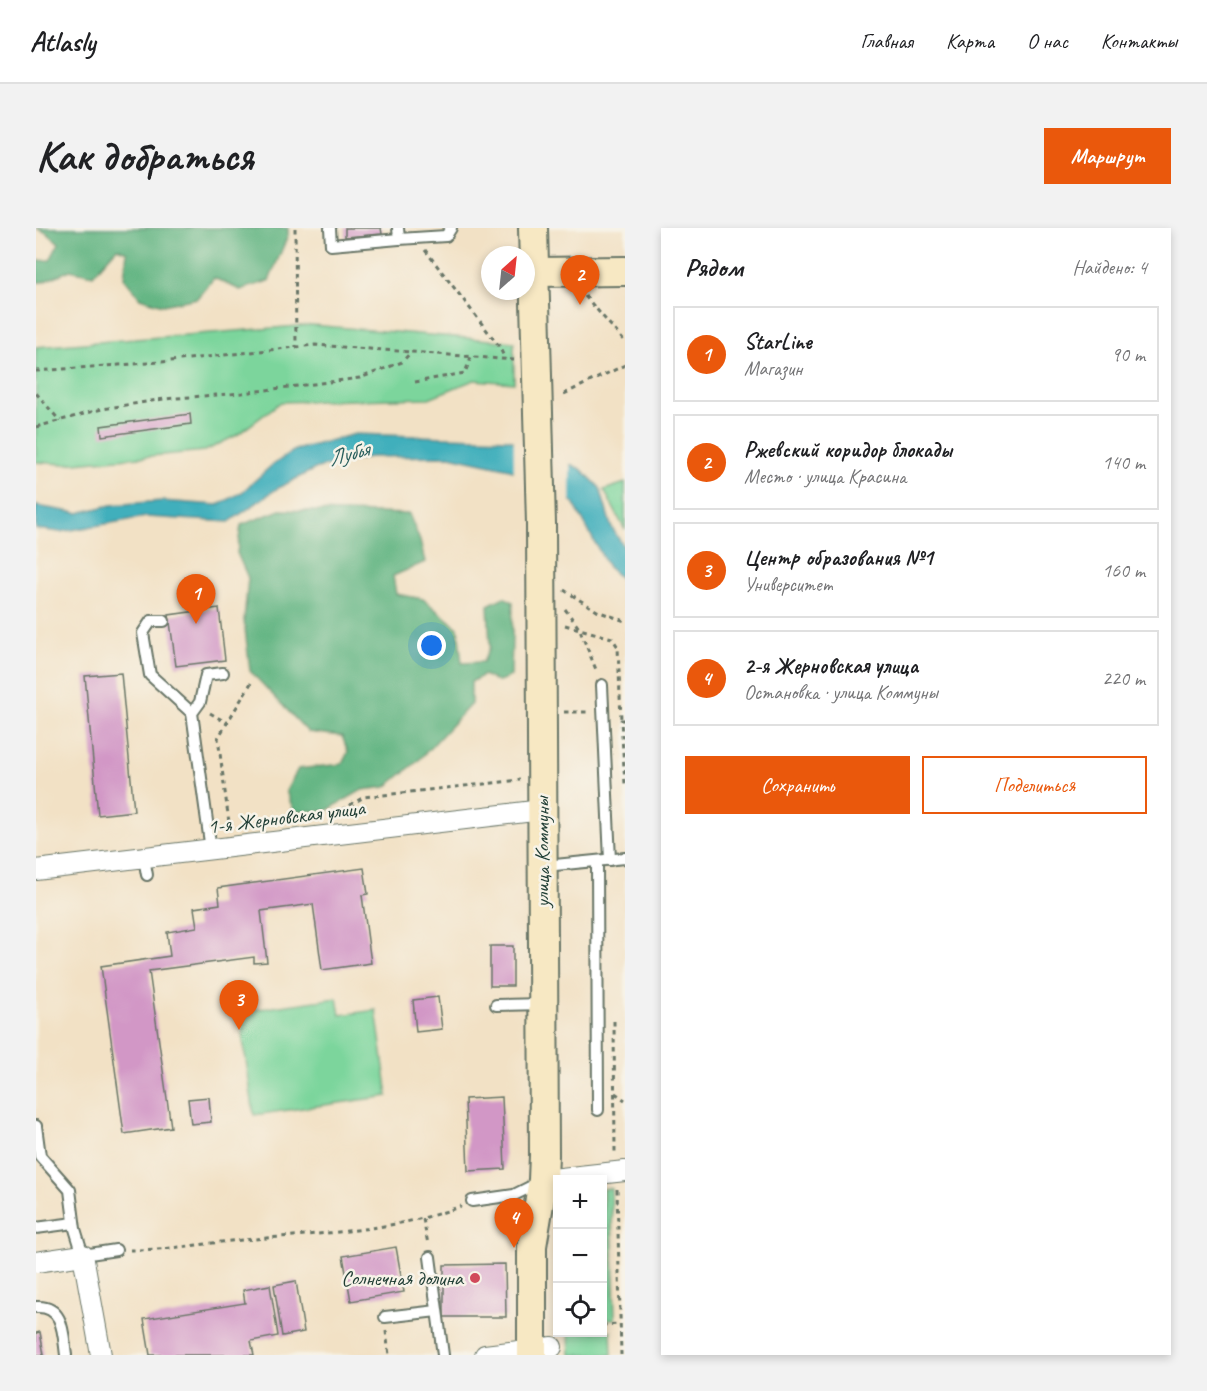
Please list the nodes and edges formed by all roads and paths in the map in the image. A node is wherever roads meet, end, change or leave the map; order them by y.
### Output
1 (295, 228) edge
2 (330, 228) edge
3 (451, 228) edge
4 (533, 228) edge
5 (399, 233) edge
6 (420, 238) junction
7 (533, 246) edge
8 (625, 271) edge
9 (535, 272) edge
10 (535, 279) edge
11 (583, 294) dead end
12 (625, 342) edge
13 (296, 347) junction
14 (411, 352) junction
15 (471, 357) junction
16 (505, 359) junction
17 (519, 360) dead end
18 (625, 365) edge
19 (36, 371) edge
20 (415, 382) dead end
21 (36, 393) edge
22 (552, 400) junction
23 (60, 421) junction
24 (36, 427) edge
25 (562, 589) dead end
26 (562, 605) dead end
27 (164, 621) dead end
28 (625, 621) edge
29 (563, 624) dead end
30 (579, 628) junction
31 (223, 673) dead end
32 (251, 683) dead end
33 (602, 685) joint
34 (195, 709) junction
35 (623, 720) edge
36 (227, 723) junction
37 (522, 780) dead end
38 (625, 784) edge
39 (542, 810) junction
40 (327, 819) dead end
41 (235, 836) junction
42 (210, 842) junction
43 (625, 858) edge
44 (610, 860) junction
45 (597, 861) junction
46 (542, 867) junction
47 (36, 870) edge
48 (496, 1005) dead end
49 (543, 1005) junction
50 (615, 1093) dead end
51 (625, 1100) edge
52 (598, 1110) dead end
53 (36, 1126) edge
54 (621, 1178) edge
55 (543, 1180) junction
56 (472, 1201) joint
57 (423, 1219) junction
58 (74, 1223) junction
59 (36, 1228) edge
60 (116, 1250) joint
61 (83, 1255) junction
62 (430, 1257) joint
63 (36, 1262) edge
64 (36, 1307) edge
65 (437, 1311) junction
66 (385, 1317) joint
67 (619, 1324) junction
68 (607, 1325) edge
69 (542, 1351) edge
70 (66, 1355) edge
71 (101, 1355) edge
72 (389, 1355) edge
73 (443, 1355) edge
74 (485, 1355) edge
75 (621, 1355) edge

1 - 13 path
2 - 5 lane
3 - 6 lane
4 - 7 main road
5 - 6 lane
6 - 16 path
8 - 9 main road
10 - 22 main road
11 - 12 path
13 - 14 path
13 - 19 path
14 - 15 path
14 - 23 path
15 - 16 path
15 - 20 path
16 - 17 path
18 - 22 path
21 - 23 path
22 - 39 main road, улица Коммуны
23 - 24 path
25 - 28 path
26 - 30 path
27 - 34 lane
29 - 30 path
30 - 33 path
30 - 35 path
31 - 34 lane
32 - 36 path
33 - 44 lane
34 - 36 path
34 - 42 lane
35 - 38 path
36 - 41 path
37 - 40 path
39 - 41 street, 1-я Жерновская улица
39 - 46 main road, улица Коммуны
41 - 42 street, 1-я Жерновская улица
41 - 42 path
42 - 47 street, 1-я Жерновская улица
43 - 44 lane
44 - 45 lane
45 - 46 lane
45 - 52 lane
46 - 49 main road, улица Коммуны
48 - 49 lane
49 - 55 main road, улица Коммуны
50 - 51 path
53 - 58 lane
54 - 55 street
54 - 67 path
55 - 56 lane
55 - 69 main road, улица Коммуны
56 - 57 path
57 - 60 path
57 - 62 path
58 - 59 lane
58 - 61 lane
60 - 61 lane
61 - 63 street
61 - 71 street
62 - 65 lane
64 - 70 lane
65 - 66 lane
65 - 73 lane
66 - 72 path
67 - 68 path
67 - 75 path
69 - 74 street

